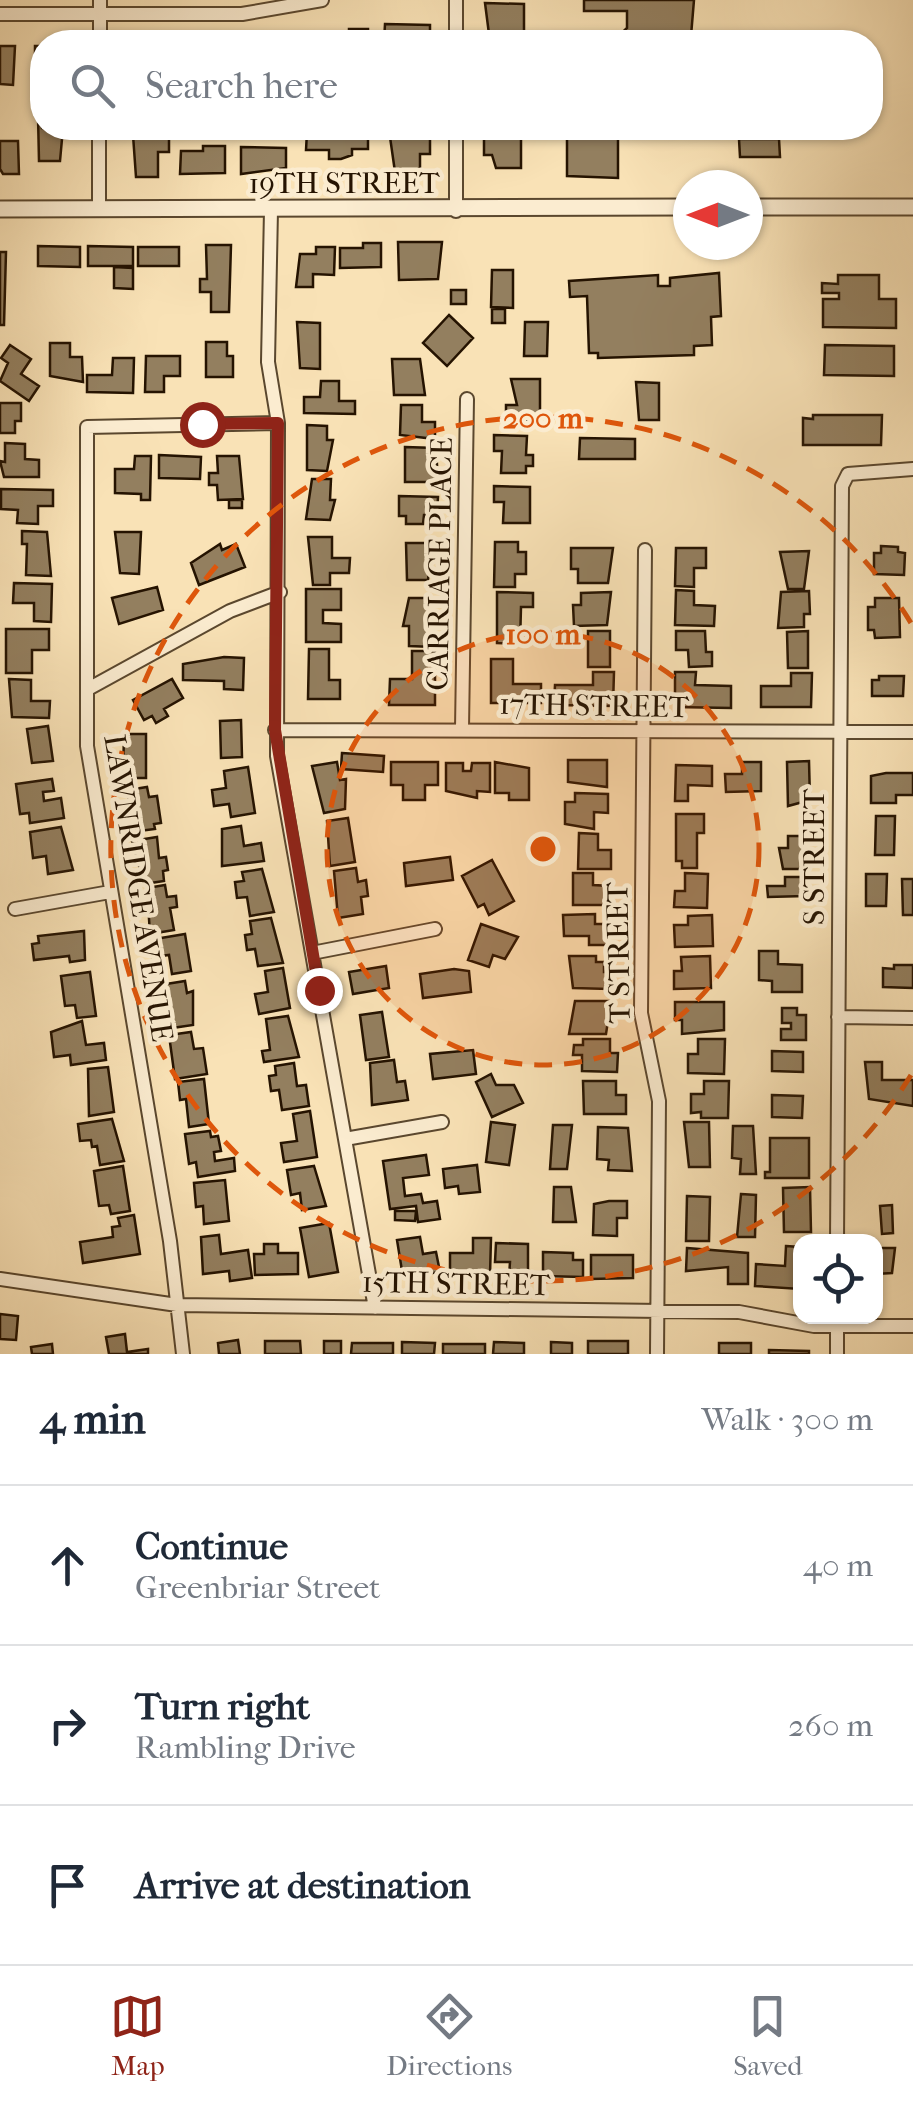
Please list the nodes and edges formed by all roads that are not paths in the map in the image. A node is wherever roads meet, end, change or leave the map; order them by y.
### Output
1 (100, 0) edge
2 (322, 0) edge
3 (456, 0) edge
4 (297, 2) edge
5 (0, 14) edge
6 (100, 16) junction
7 (100, 30) edge
8 (456, 30) edge
9 (99, 140) edge
10 (456, 140) edge
11 (673, 207) edge
12 (763, 207) edge
13 (913, 207) edge
14 (0, 210) edge
15 (99, 210) junction
16 (271, 210) junction
17 (456, 210) junction
18 (467, 398) dead end
19 (278, 423) junction
20 (913, 469) edge
21 (645, 550) dead end
22 (280, 592) junction
23 (88, 689) junction
24 (462, 729) junction
25 (275, 730) junction
26 (644, 731) junction
27 (839, 732) junction
28 (913, 732) edge
29 (110, 892) junction
30 (15, 909) dead end
31 (436, 929) dead end
32 (312, 952) junction
33 (838, 1017) junction
34 (913, 1018) edge
35 (442, 1122) dead end
36 (345, 1139) junction
37 (837, 1234) edge
38 (0, 1280) edge
39 (177, 1306) junction
40 (374, 1308) junction
41 (658, 1311) junction
42 (793, 1318) edge
43 (837, 1324) edge
44 (875, 1324) edge
45 (913, 1326) edge
46 (184, 1354) edge
47 (657, 1354) edge
48 (837, 1354) edge

1 - 6 street
2 - 4 street
3 - 8 street
4 - 6 street
5 - 6 street
6 - 7 street
9 - 15 street
10 - 17 street
11 - 17 street, 19TH STREET
12 - 13 street
14 - 15 street, 19TH STREET
15 - 16 street, 19TH STREET
16 - 17 street, 19TH STREET
16 - 19 street
18 - 24 street, CARRIAGE PLACE
19 - 22 street
19 - 23 street, LAWNRIDGE AVENUE
20 - 27 street, S STREET
21 - 26 street, T STREET
22 - 23 street
22 - 25 street
23 - 29 street, LAWNRIDGE AVENUE
24 - 25 street, 17TH STREET
24 - 26 street, 17TH STREET
25 - 32 street
26 - 27 street, 17TH STREET
26 - 41 street, T STREET
27 - 28 street, 17TH STREET
27 - 33 street, S STREET
29 - 30 street
29 - 39 street, LAWNRIDGE AVENUE
31 - 32 street
32 - 36 street
33 - 34 street
33 - 37 street, S STREET
35 - 36 street
36 - 40 street
38 - 39 street, 15TH STREET
39 - 40 street, 15TH STREET
39 - 46 street, LAWNRIDGE AVENUE
40 - 41 street, 15TH STREET
41 - 42 street, 15TH STREET
41 - 47 street, T STREET
43 - 48 street
44 - 45 street, 15TH STREET

